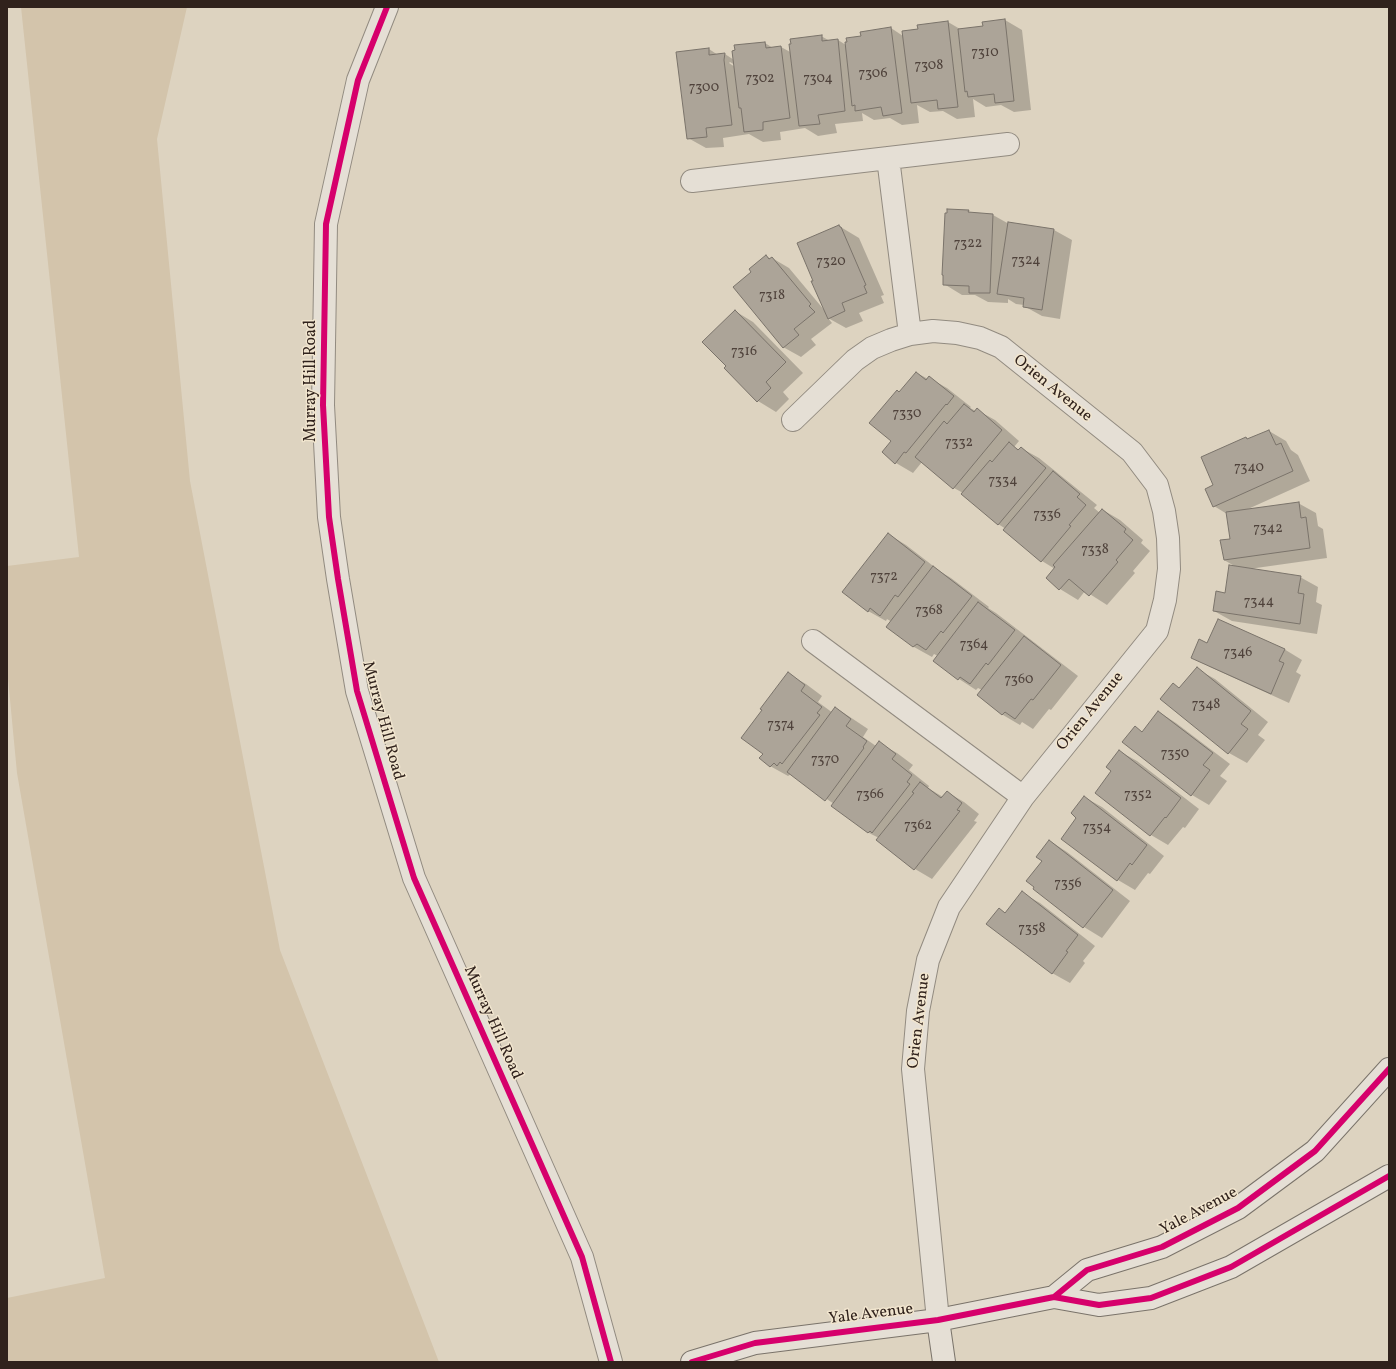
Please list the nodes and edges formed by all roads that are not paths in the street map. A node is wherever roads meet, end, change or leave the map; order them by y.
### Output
1 (387, 7) edge
2 (1008, 144) dead end
3 (888, 158) junction
4 (692, 181) dead end
5 (910, 334) junction
6 (793, 420) dead end
7 (813, 641) dead end
8 (1023, 798) junction
9 (1389, 1069) edge
10 (1389, 1176) edge
11 (1054, 1297) junction
12 (938, 1320) junction
13 (611, 1362) edge
14 (692, 1362) edge
15 (944, 1362) edge

1 - 13 street, Murray Hill Road
2 - 3 street
3 - 4 street
3 - 5 street
5 - 6 street, Orien Avenue
5 - 8 street, Orien Avenue
7 - 8 street
8 - 12 street, Orien Avenue
9 - 11 street, Yale Avenue
10 - 11 street, Yale Avenue
11 - 12 street, Yale Avenue
12 - 14 street, Yale Avenue
12 - 15 street, Orien Avenue

